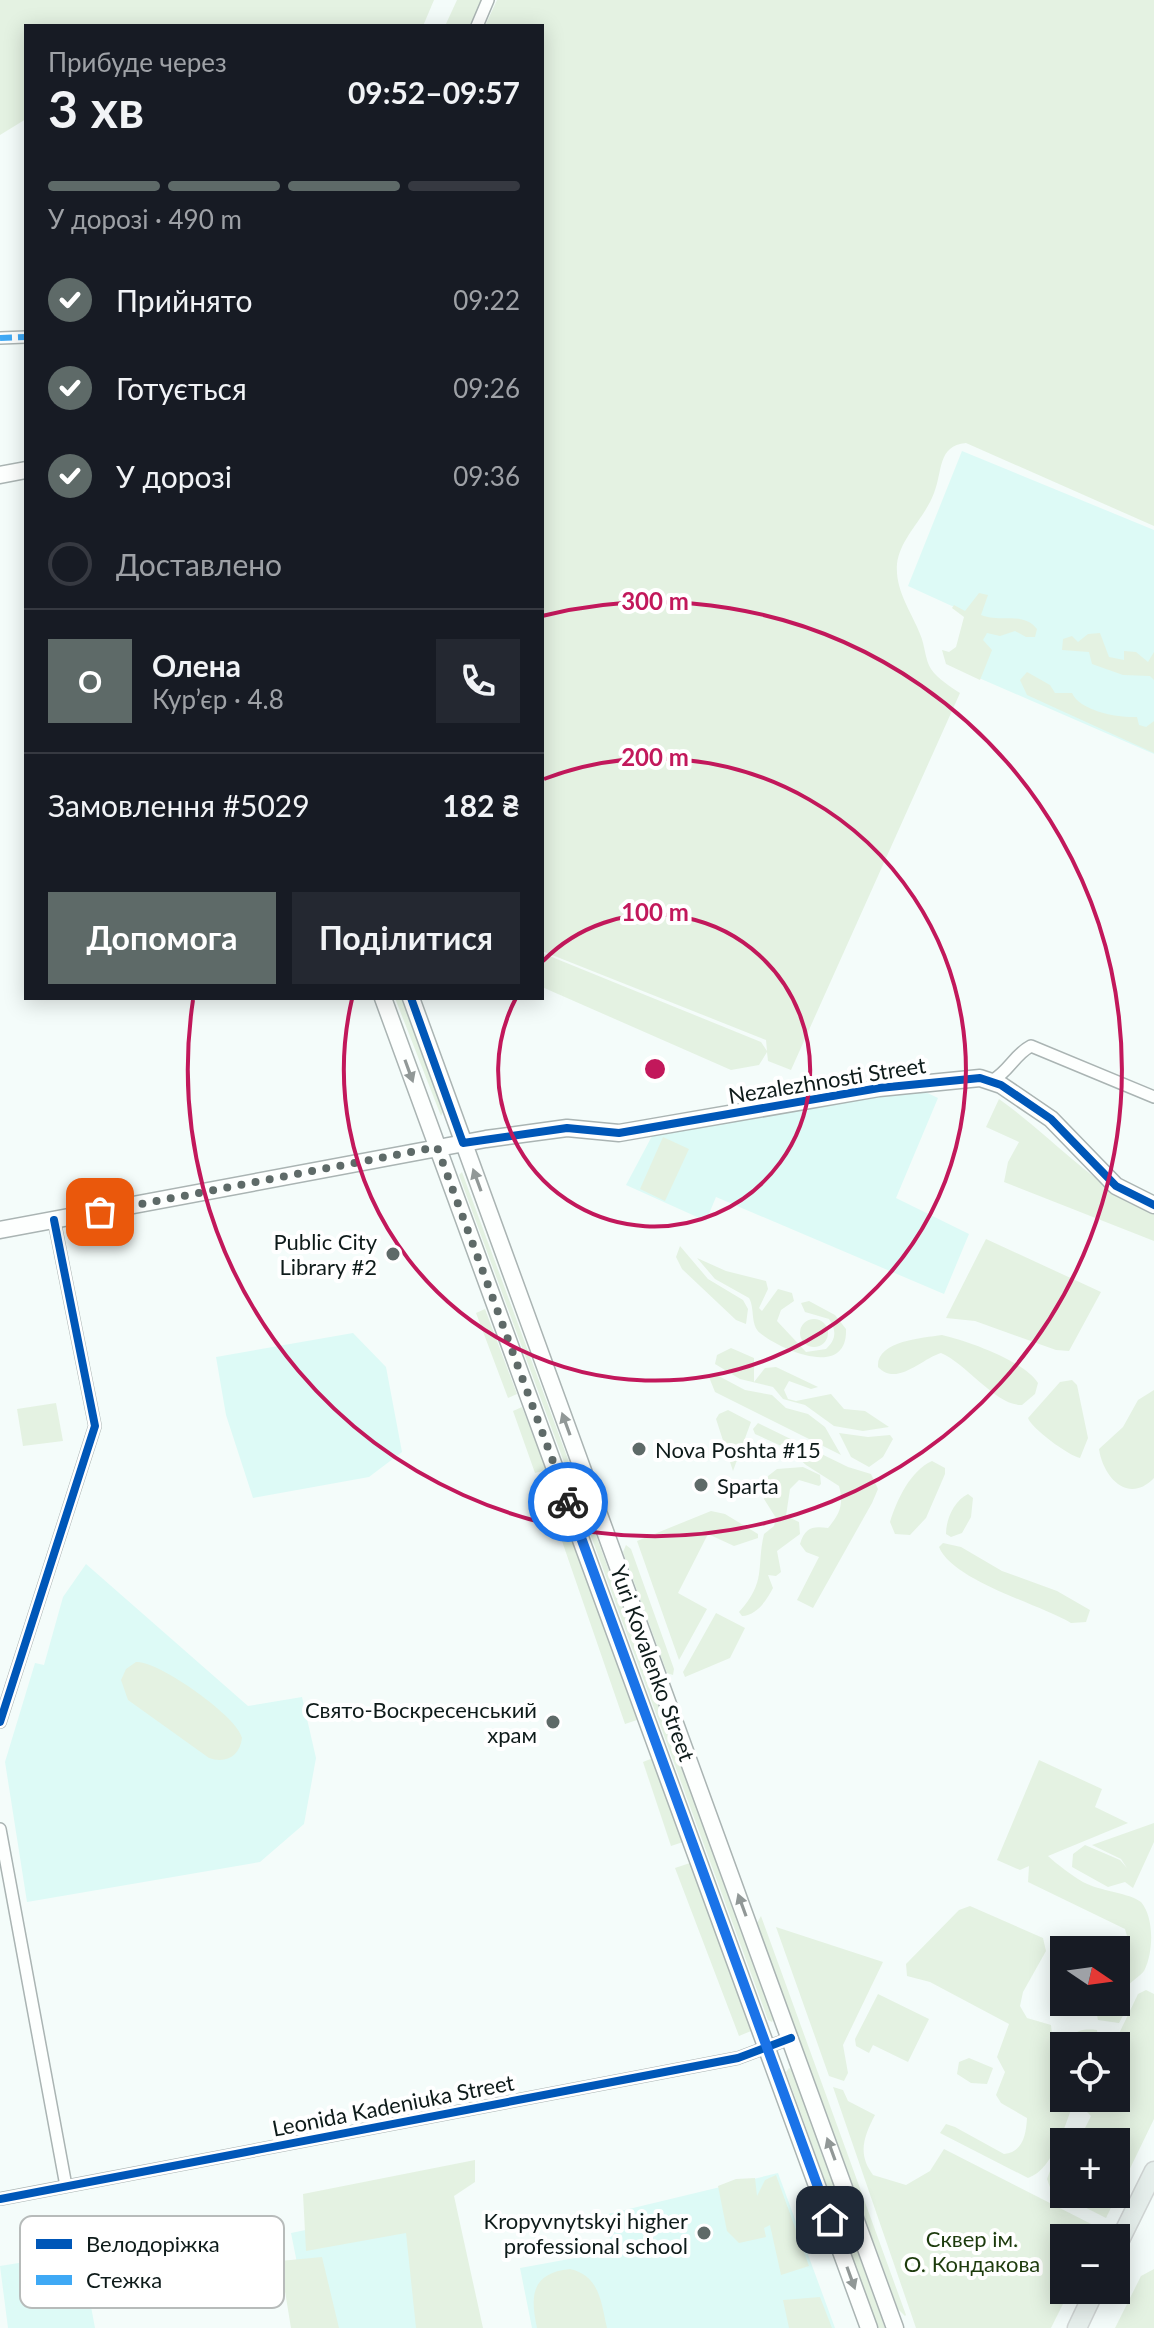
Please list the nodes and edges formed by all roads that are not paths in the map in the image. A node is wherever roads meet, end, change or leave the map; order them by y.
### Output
1 (488, 0) edge
2 (478, 24) edge
3 (24, 337) edge
4 (0, 338) edge
5 (24, 470) edge
6 (0, 475) edge
7 (384, 1000) edge
8 (412, 1000) edge
9 (993, 1080) junction
10 (1154, 1097) edge
11 (463, 1143) junction
12 (437, 1147) junction
13 (1154, 1205) edge
14 (54, 1220) junction
15 (0, 1230) edge
16 (0, 1722) edge
17 (0, 1829) edge
18 (791, 2038) junction
19 (769, 2046) junction
20 (1154, 2171) edge
21 (66, 2186) junction
22 (0, 2199) edge
23 (1128, 2224) edge
24 (1088, 2304) edge
25 (869, 2328) edge
26 (895, 2328) edge
27 (1077, 2328) edge

1 - 2 street
3 - 4 street
5 - 6 main road
7 -> 12 main road, Yuri Kovalenko Street
8 - 11 main road, Yuri Kovalenko Street
9 - 10 street
9 - 11 main road, Nezalezhnosti Street
9 - 13 main road
11 - 12 main road, Nezalezhnosti Street
18 -> 11 main road, Yuri Kovalenko Street
12 - 14 main road, Nezalezhnosti Street
12 - 19 main road, Yuri Kovalenko Street
14 - 15 main road, Nezalezhnosti Street
14 - 16 street
17 - 21 street
18 - 19 street, Leonida Kadeniuka Street
26 -> 18 main road, Yuri Kovalenko Street
19 - 21 street, Leonida Kadeniuka Street
19 -> 25 main road, Yuri Kovalenko Street
20 - 23 main road
21 - 22 street, Leonida Kadeniuka Street
24 - 27 main road

